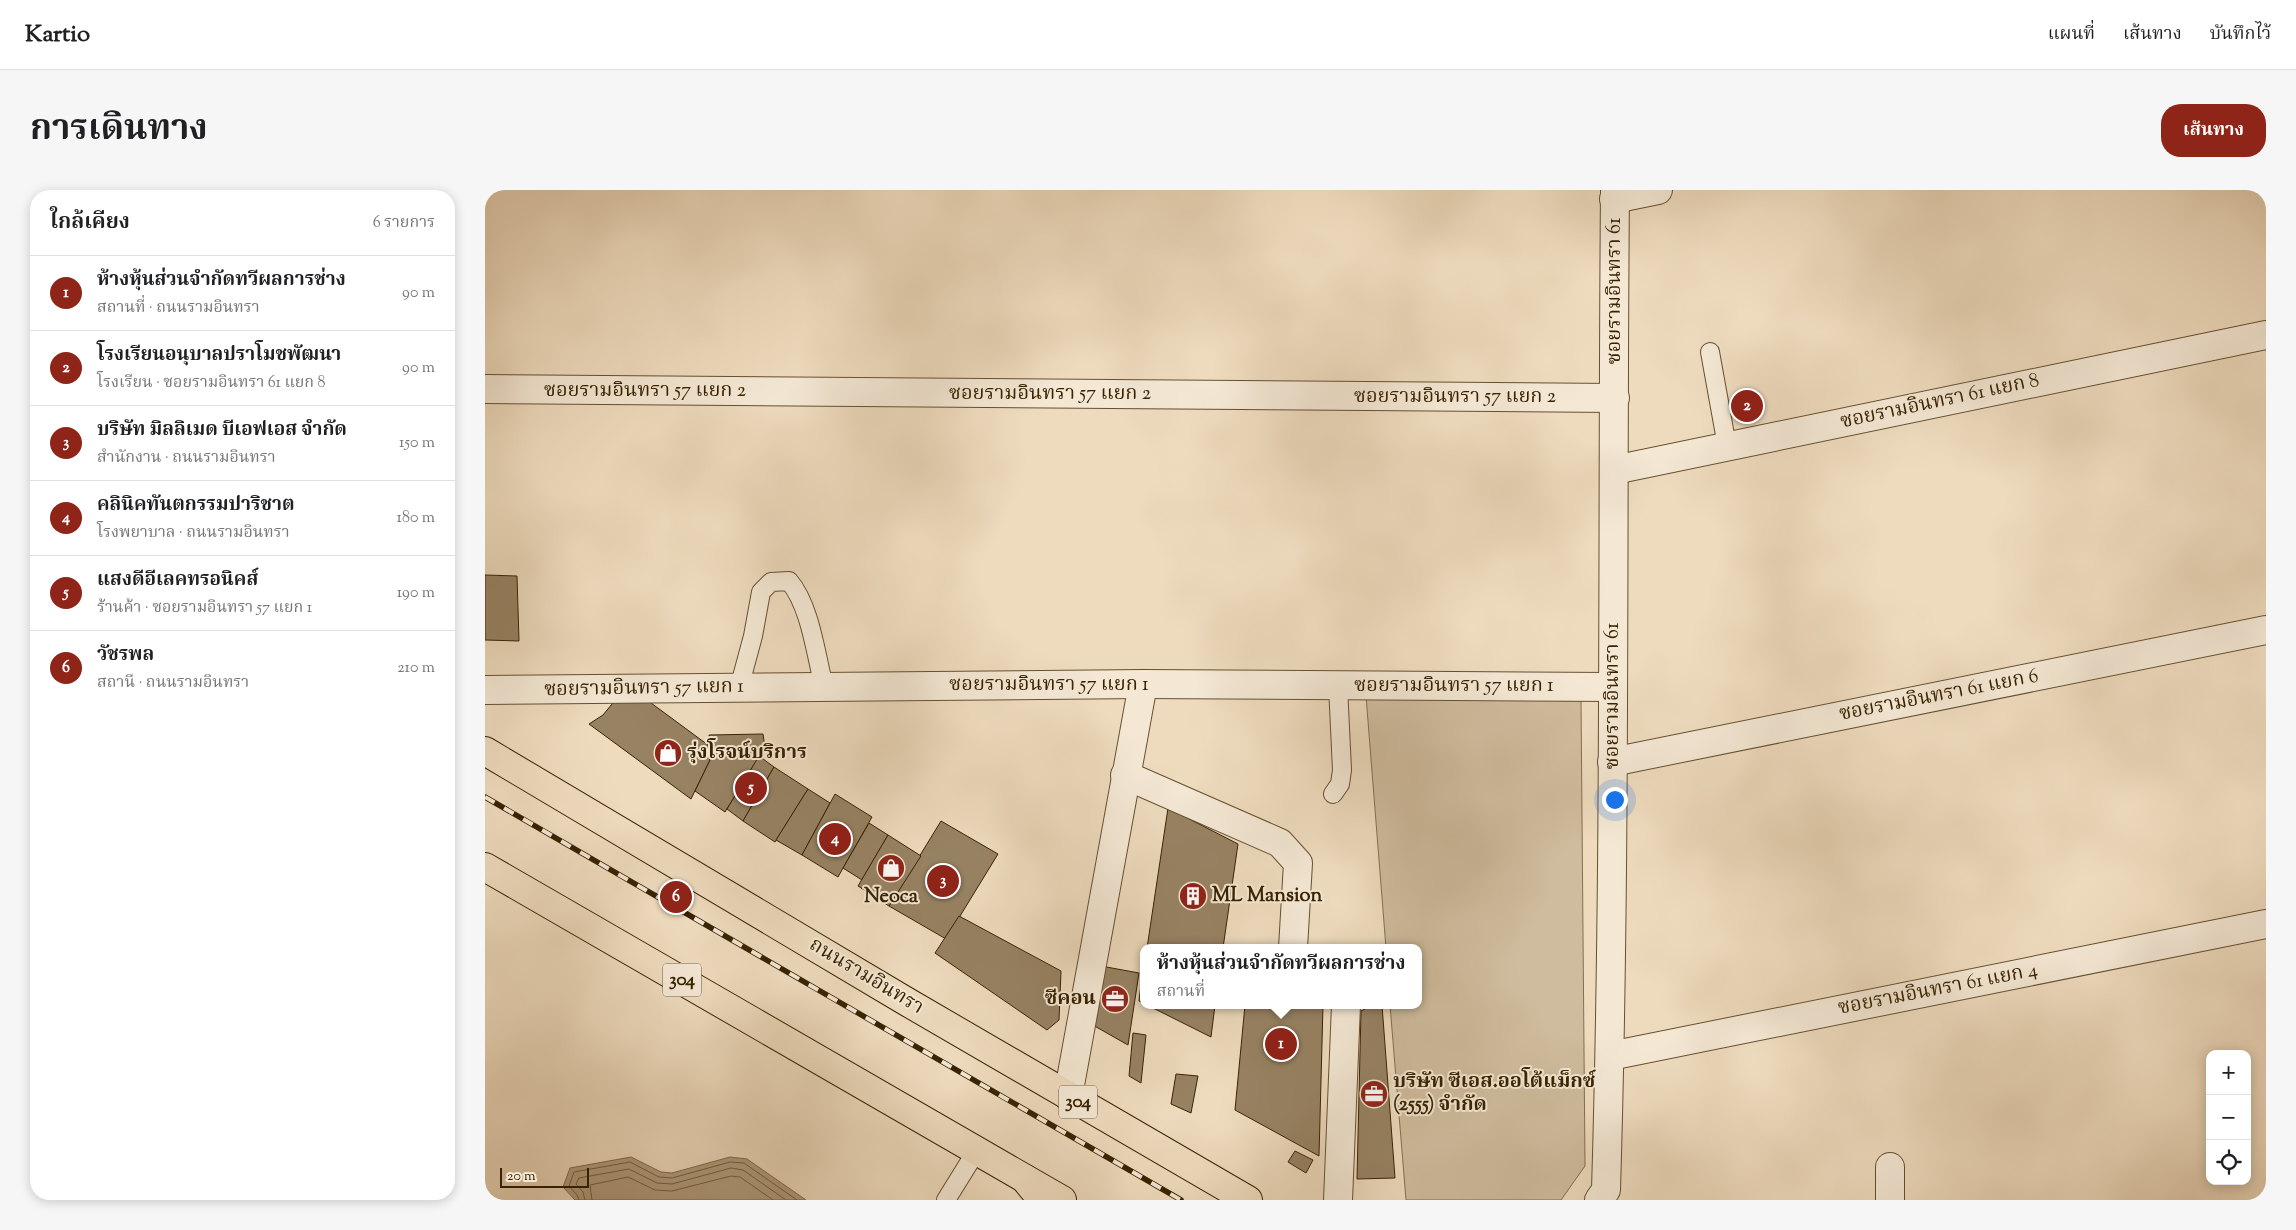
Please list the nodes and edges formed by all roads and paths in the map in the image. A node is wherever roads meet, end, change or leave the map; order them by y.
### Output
1 (1659, 190) edge
2 (1615, 195) edge
3 (2266, 335) edge
4 (1710, 352) dead end
5 (485, 389) edge
6 (1615, 398) junction
7 (1727, 446) junction
8 (1614, 470) junction
9 (2266, 630) edge
10 (1143, 684) junction
11 (1337, 686) junction
12 (824, 687) junction
13 (1613, 687) junction
14 (739, 688) junction
15 (485, 690) edge
16 (485, 751) edge
17 (1612, 762) junction
18 (1125, 775) junction
19 (1333, 794) dead end
20 (485, 867) edge
21 (2266, 924) edge
22 (1293, 944) edge
23 (1346, 1009) edge
24 (1610, 1056) junction
25 (1068, 1096) junction
26 (977, 1150) junction
27 (1889, 1167) dead end
28 (1025, 1179) junction
29 (1610, 1197) edge
30 (946, 1200) edge
31 (1042, 1200) edge
32 (1062, 1200) edge
33 (1248, 1200) edge
34 (1338, 1200) edge
35 (1890, 1200) edge

1 - 2 street
2 - 6 street, ซอยรามอินทรา 61
3 - 7 street, ซอยรามอินทรา 61 แยก 8
4 - 7 lane
5 - 6 street, ซอยรามอินทรา 57 แยก 2
6 - 8 street, ซอยรามอินทรา 61
7 - 8 street, ซอยรามอินทรา 61 แยก 8
8 - 13 street, ซอยรามอินทรา 61
9 - 17 street, ซอยรามอินทรา 61 แยก 6
10 - 11 street, ซอยรามอินทรา 57 แยก 1
10 - 12 street, ซอยรามอินทรา 57 แยก 1
10 - 18 street
11 - 13 street, ซอยรามอินทรา 57 แยก 1
11 - 19 lane
12 - 14 street, ซอยรามอินทรา 57 แยก 1
12 - 14 lane
13 - 17 street, ซอยรามอินทรา 61
14 - 15 street, ซอยรามอินทรา 57 แยก 1
16 - 25 main road, ถนนรามอินทรา / 304
17 - 24 street, ซอยรามอินทรา 61
18 - 22 street
18 - 25 street
20 - 26 main road, 304
21 - 24 street, ซอยรามอินทรา 61 แยก 4
23 - 34 street
24 - 29 street, ซอยรามอินทรา 61
25 - 33 main road, ถนนรามอินทรา / 304
26 - 28 main road, 304
26 - 30 lane
27 - 35 street
28 - 31 main road
28 - 32 main road, 304

